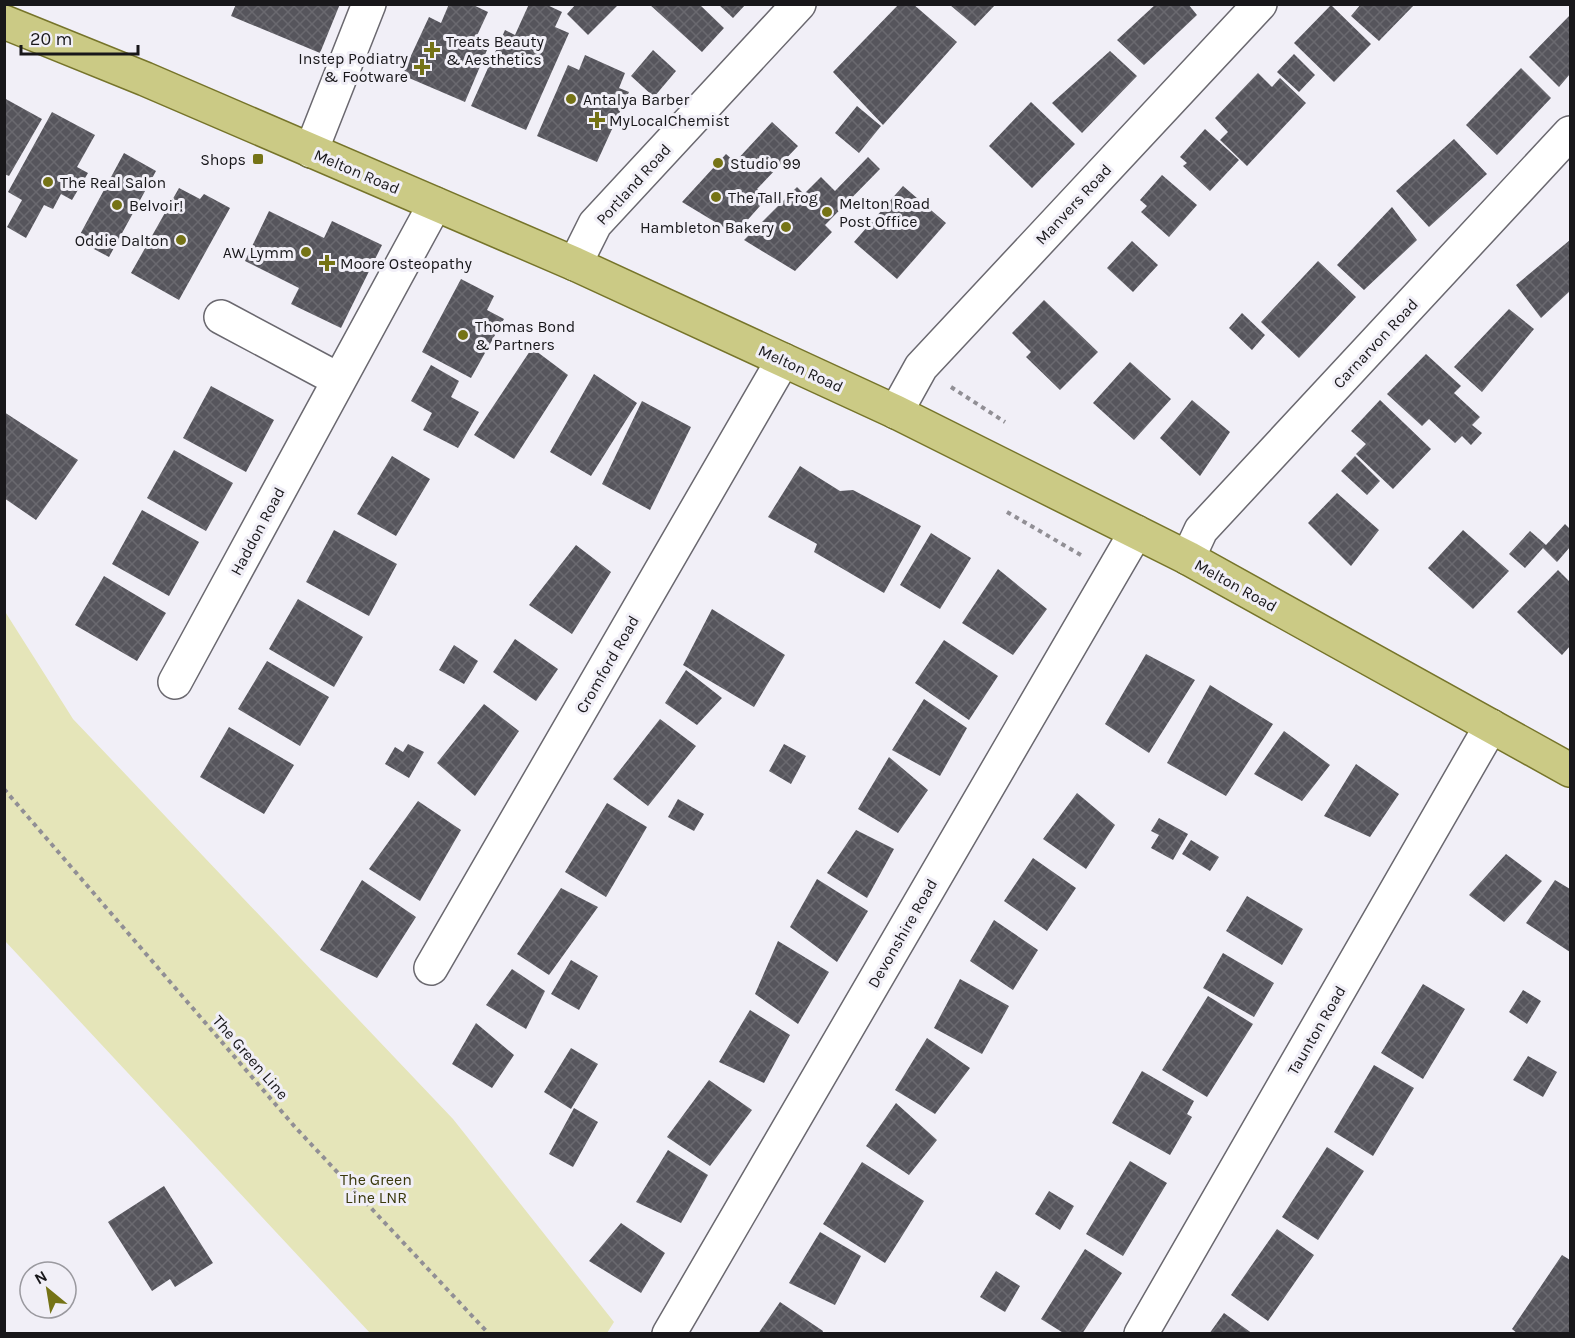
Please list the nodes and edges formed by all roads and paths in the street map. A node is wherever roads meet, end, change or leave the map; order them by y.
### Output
1 (369, 4) edge
2 (799, 4) edge
3 (1260, 4) edge
4 (4, 22) edge
5 (1570, 134) edge
6 (310, 151) junction
7 (435, 204) junction
8 (575, 264) junction
9 (221, 317) dead end
10 (783, 360) junction
11 (921, 367) junction
12 (339, 380) junction
13 (896, 412) junction
14 (995, 416) dead end
15 (999, 507) dead end
16 (1136, 532) junction
17 (1188, 558) junction
18 (1112, 573) junction
19 (175, 682) dead end
20 (1491, 726) junction
21 (1570, 770) edge
22 (4, 789) edge
23 (431, 968) dead end
24 (489, 1334) edge
25 (669, 1334) edge
26 (1141, 1334) edge

1 - 6 street
2 - 8 street, Portland Road
3 - 11 street, Manvers Road
4 - 6 main road, Melton Road
5 - 17 street, Carnarvon Road
6 - 7 main road, Melton Road
7 - 8 main road, Melton Road
7 - 12 street, Haddon Road
8 - 10 main road, Melton Road
9 - 12 street
10 - 13 main road, Melton Road
10 - 23 street, Cromford Road
11 - 13 street, Manvers Road
11 - 14 path
12 - 19 street, Haddon Road
13 - 16 main road, Melton Road
15 - 18 path
16 - 17 main road, Melton Road
16 - 18 street, Devonshire Road
17 - 20 main road, Melton Road
18 - 25 street, Devonshire Road
20 - 21 main road, Melton Road
20 - 26 street, Taunton Road
22 - 24 path, The Green Line

